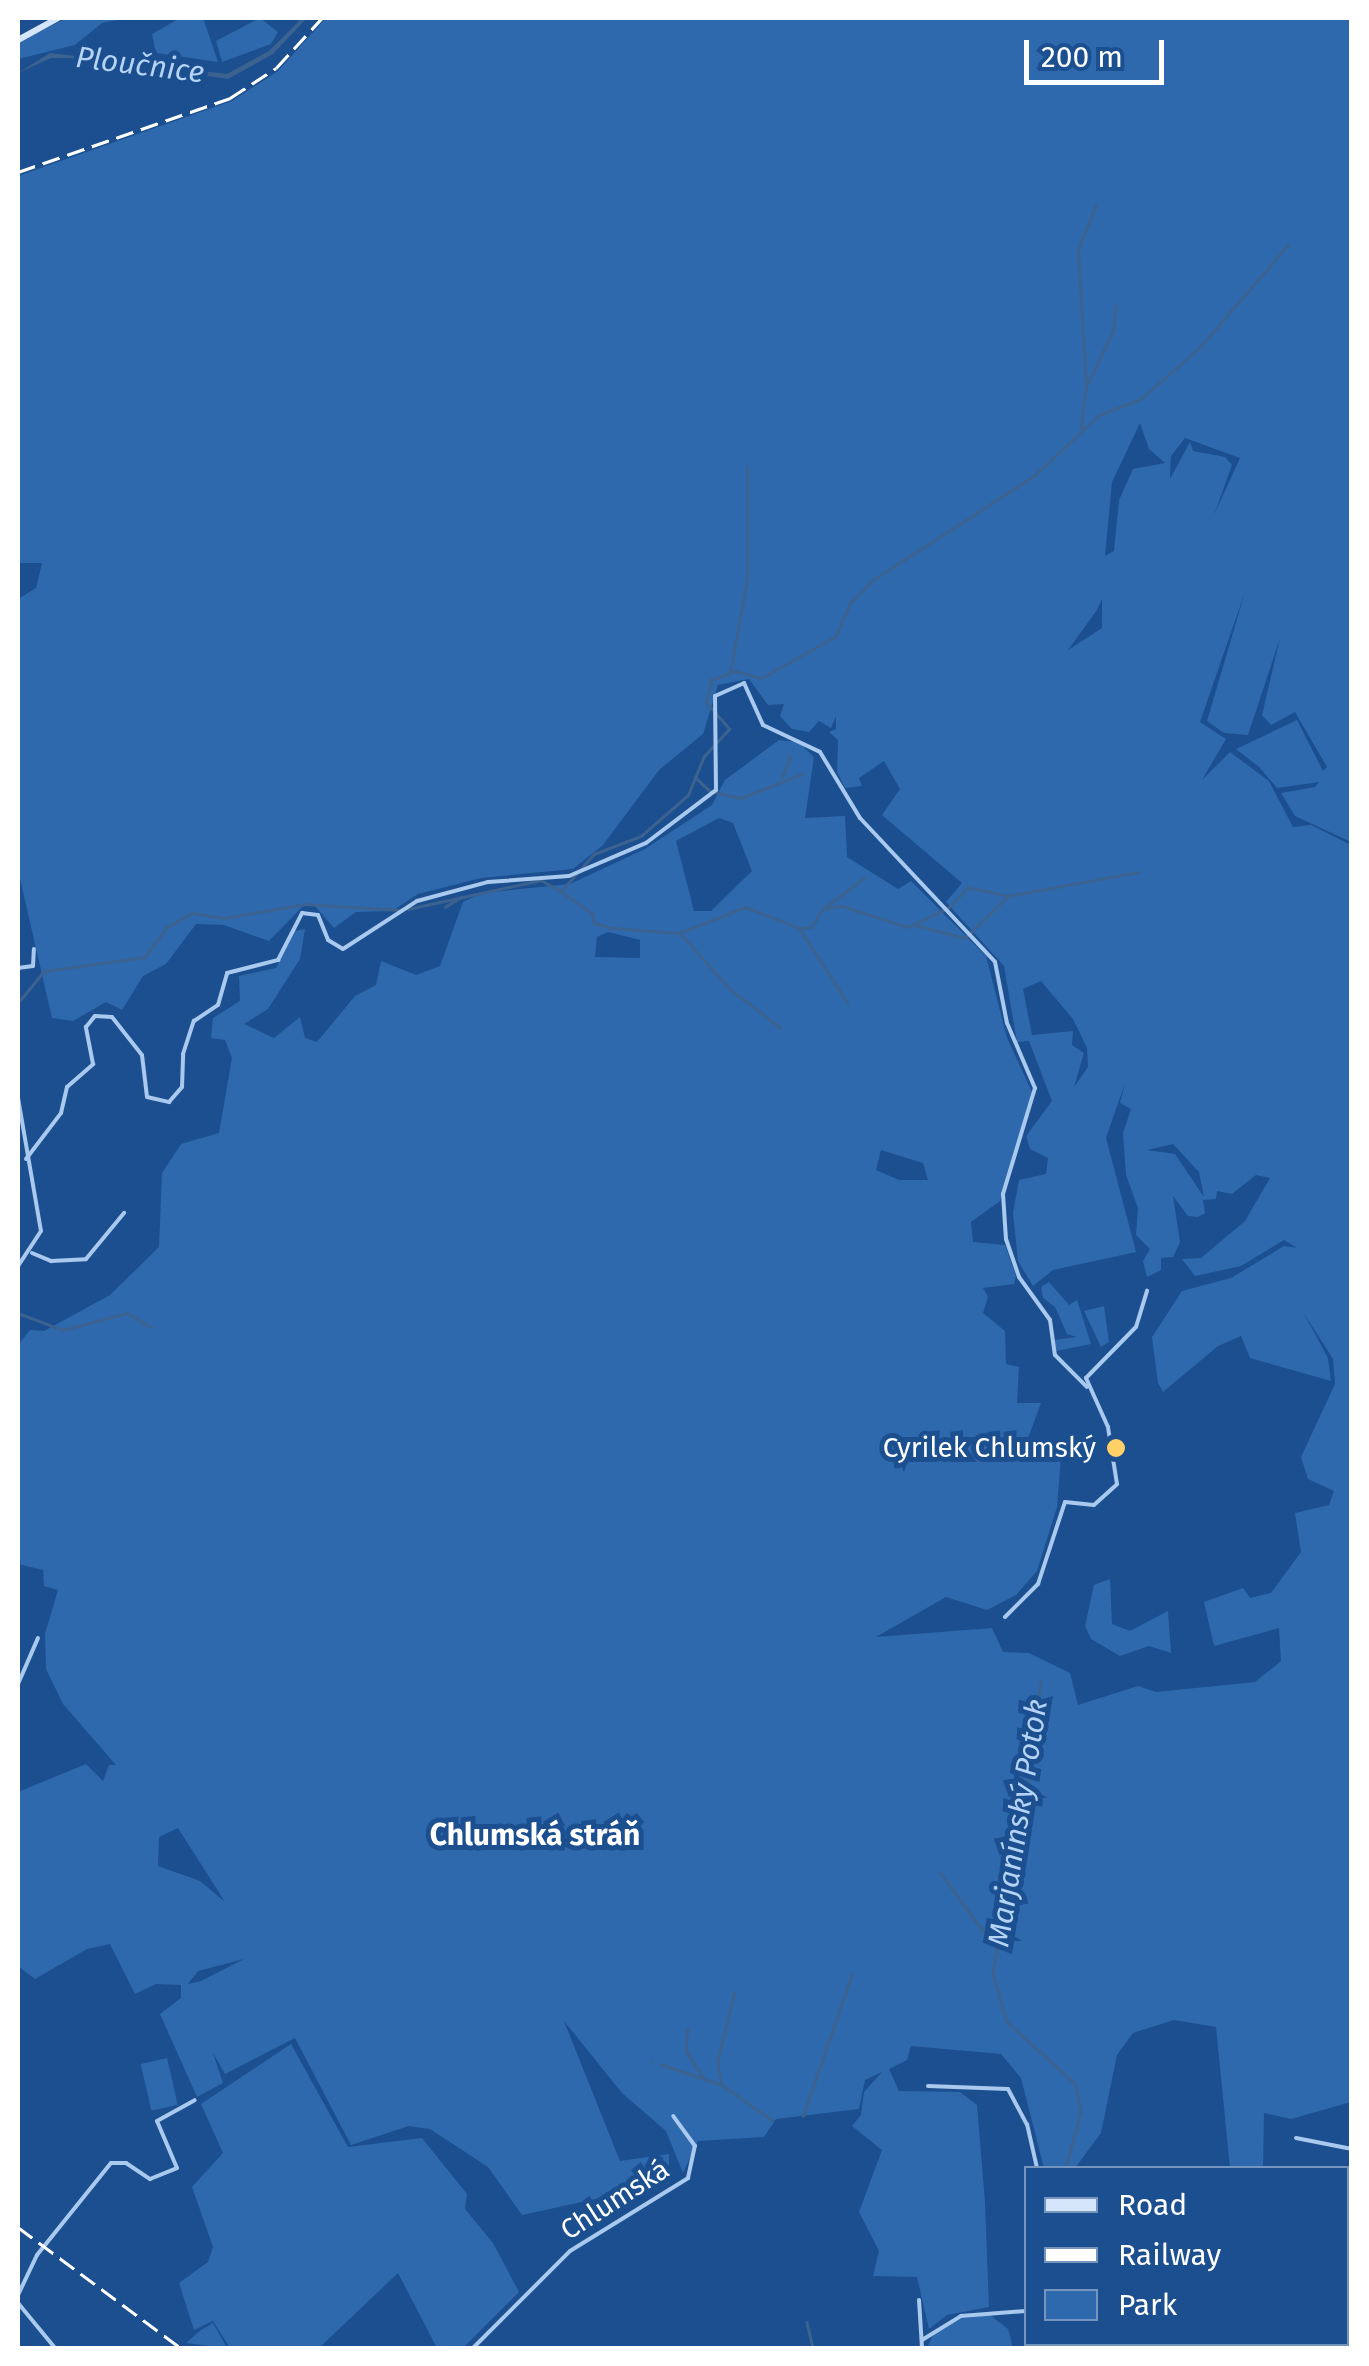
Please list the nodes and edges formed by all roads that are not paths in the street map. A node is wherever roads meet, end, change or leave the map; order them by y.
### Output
1 (58, 18) edge
2 (18, 40) edge
3 (34, 949) dead end
4 (18, 968) edge
5 (18, 1098) edge
6 (26, 1160) junction
7 (124, 1213) dead end
8 (32, 1253) junction
9 (18, 1266) edge
10 (1147, 1291) dead end
11 (1086, 1378) junction
12 (1077, 1382) junction
13 (1087, 1387) junction
14 (1005, 1617) dead end
15 (38, 1638) dead end
16 (18, 1684) edge
17 (928, 2086) dead end
18 (195, 2100) dead end
19 (673, 2116) dead end
20 (1296, 2138) dead end
21 (1352, 2149) edge
22 (1037, 2166) edge
23 (18, 2295) edge
24 (919, 2300) dead end
25 (18, 2304) edge
26 (1024, 2311) edge
27 (922, 2340) junction
28 (55, 2348) edge
29 (473, 2348) edge
30 (922, 2348) edge

1 - 2 main road
3 - 4 street
5 - 6 street
6 - 8 street
6 - 12 street
7 - 8 street
8 - 9 street
10 - 11 street
11 - 12 street
11 - 13 street
12 - 13 street
13 - 14 street
15 - 16 street
17 - 22 street
18 - 23 street
19 - 29 street, Chlumská
20 - 21 street
24 - 27 street
25 - 28 street
26 - 27 street
27 - 30 street

